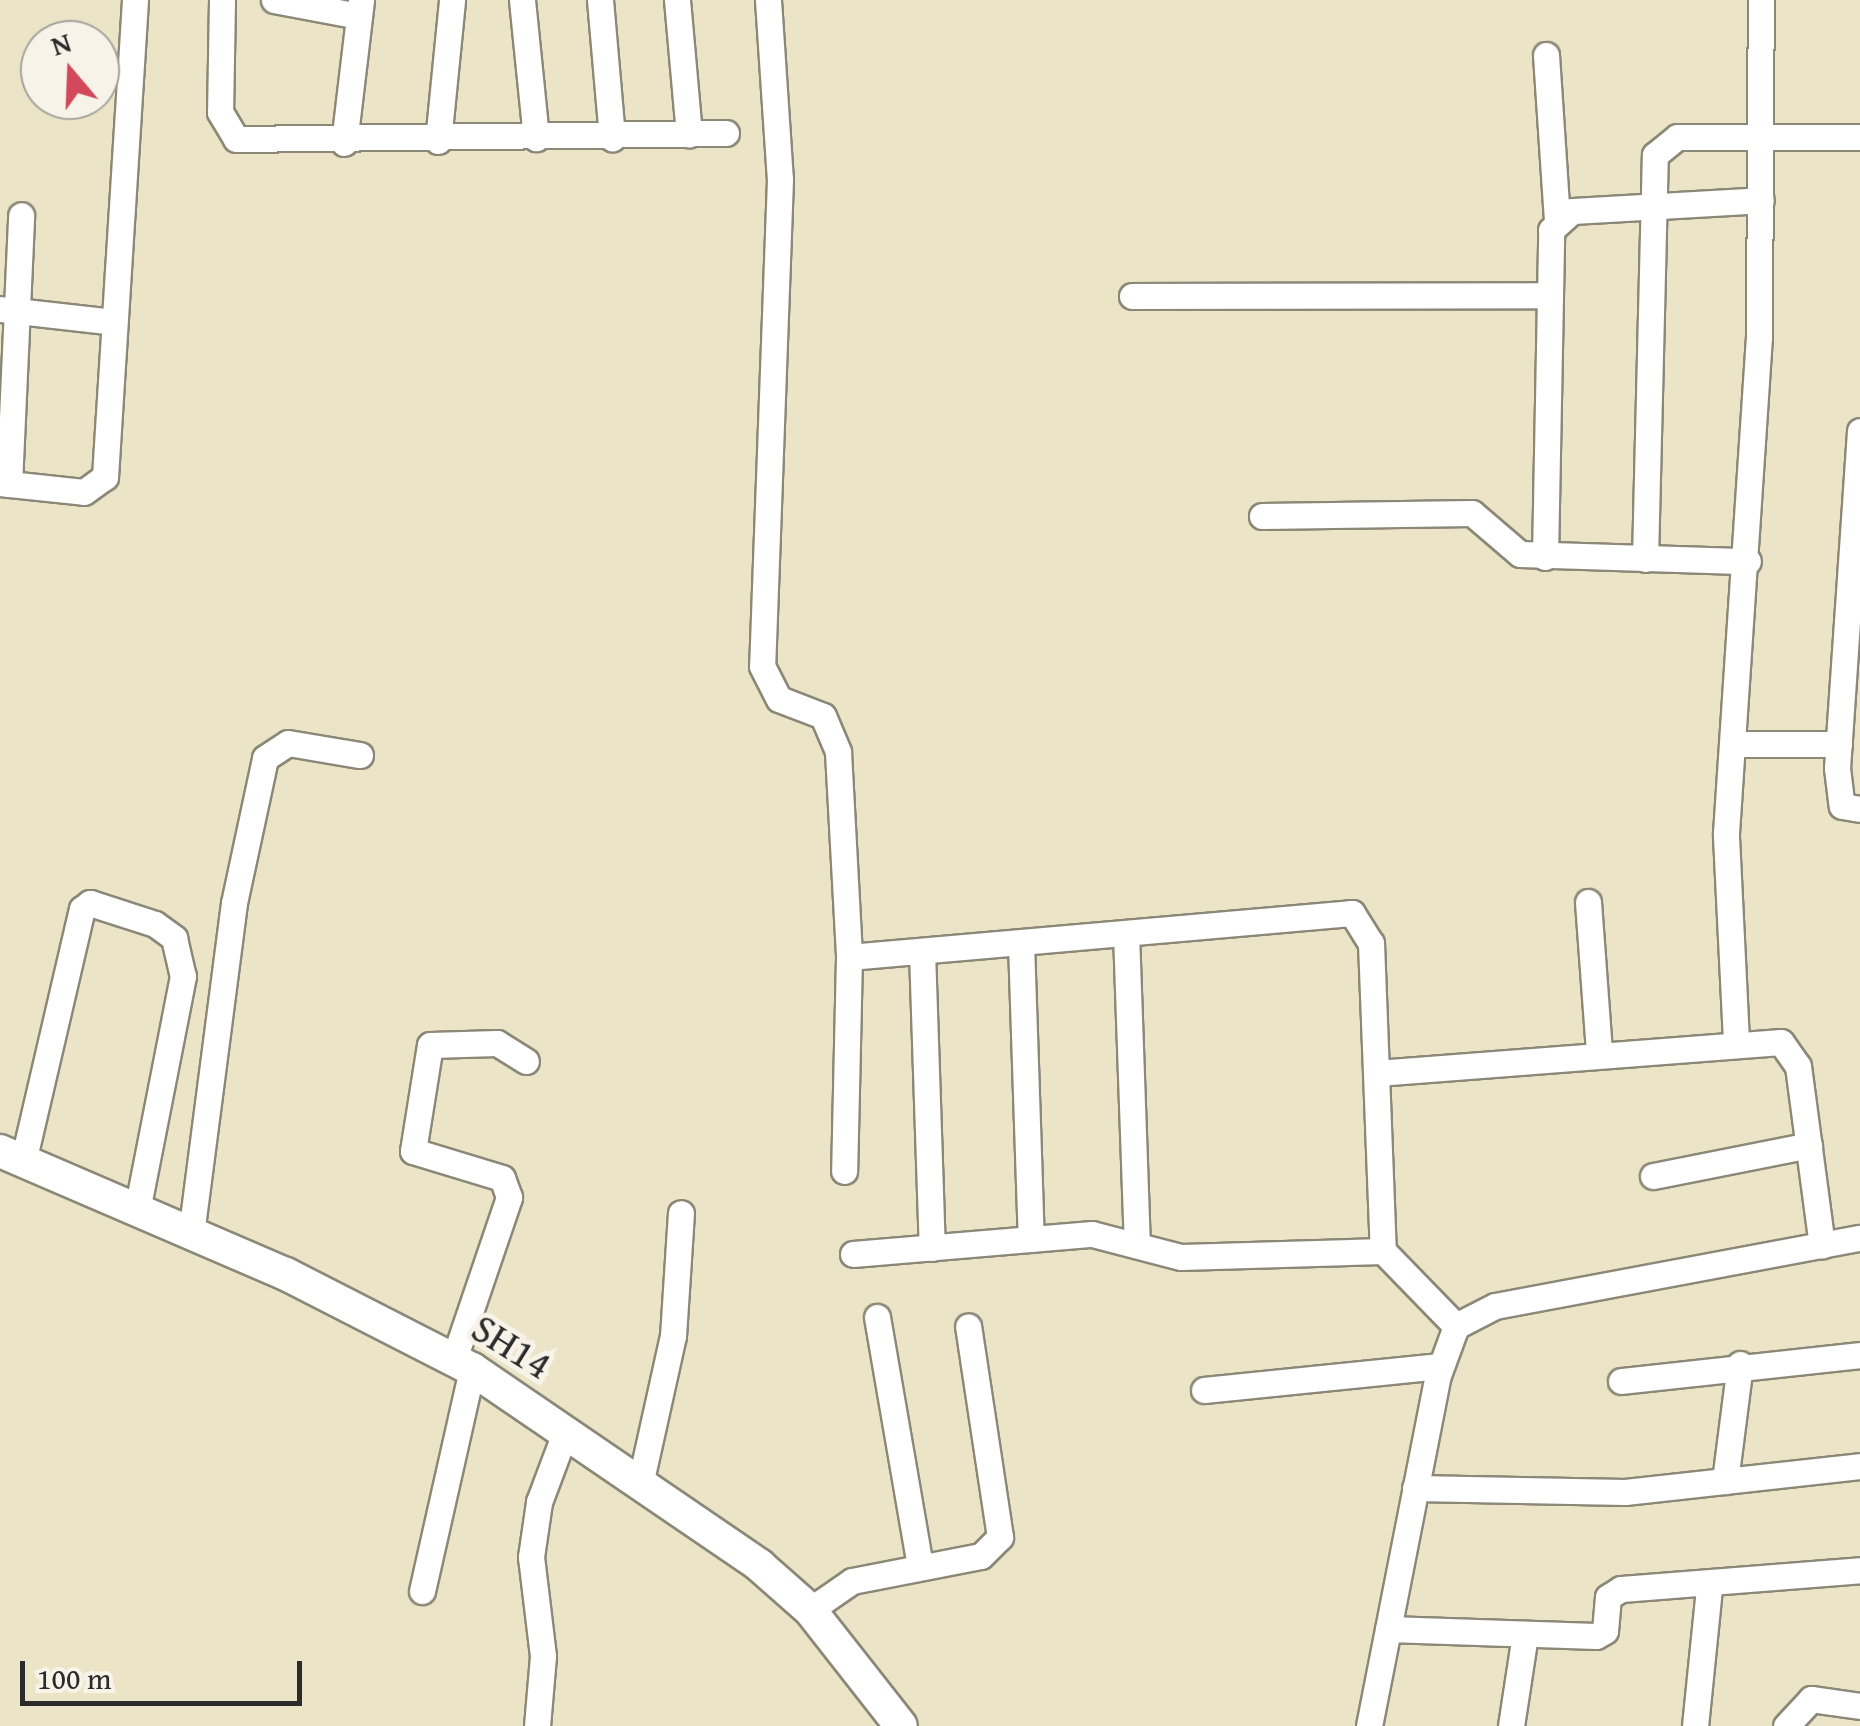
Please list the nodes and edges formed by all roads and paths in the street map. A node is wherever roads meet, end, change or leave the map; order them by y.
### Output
1 (135, 0) edge
2 (222, 0) edge
3 (274, 0) edge
4 (452, 0) edge
5 (522, 0) edge
6 (600, 0) edge
7 (677, 0) edge
8 (768, 0) edge
9 (1761, 0) edge
10 (360, 8) edge
11 (1546, 55) dead end
12 (726, 133) dead end
13 (689, 134) junction
14 (1762, 137) junction
15 (1860, 137) edge
16 (536, 138) junction
17 (612, 138) junction
18 (438, 141) junction
19 (344, 144) junction
20 (1761, 200) junction
21 (1656, 209) junction
22 (21, 214) dead end
23 (1557, 220) junction
24 (1550, 295) junction
25 (1132, 296) dead end
26 (10, 310) edge
27 (114, 322) junction
28 (1860, 432) edge
29 (5, 483) edge
30 (1262, 516) dead end
31 (1545, 557) junction
32 (1645, 559) junction
33 (1748, 561) junction
34 (1734, 744) junction
35 (1839, 744) junction
36 (360, 755) dead end
37 (1860, 810) edge
38 (1588, 902) dead end
39 (1126, 933) junction
40 (1021, 943) junction
41 (922, 951) junction
42 (849, 958) junction
43 (1736, 1041) junction
44 (1599, 1052) junction
45 (526, 1061) dead end
46 (1377, 1074) junction
47 (1809, 1145) junction
48 (12, 1156) edge
49 (844, 1171) dead end
50 (1654, 1176) dead end
51 (137, 1210) junction
52 (681, 1213) dead end
53 (191, 1234) junction
54 (1860, 1238) edge
55 (1032, 1239) junction
56 (1137, 1244) junction
57 (1822, 1245) junction
58 (932, 1248) junction
59 (1383, 1251) junction
60 (853, 1254) dead end
61 (877, 1317) dead end
62 (968, 1326) dead end
63 (1456, 1326) junction
64 (1860, 1355) edge
65 (463, 1364) junction
66 (1740, 1364) junction
67 (1440, 1366) junction
68 (1622, 1381) dead end
69 (1204, 1390) dead end
70 (566, 1430) junction
71 (1860, 1466) edge
72 (641, 1480) junction
73 (1726, 1481) junction
74 (1416, 1488) junction
75 (920, 1566) junction
76 (1860, 1570) edge
77 (1709, 1587) junction
78 (422, 1591) dead end
79 (810, 1610) junction
80 (1388, 1629) junction
81 (1525, 1634) junction
82 (1860, 1706) edge
83 (538, 1726) edge
84 (901, 1726) edge
85 (1369, 1726) edge
86 (1511, 1726) edge
87 (1695, 1726) edge
88 (1786, 1726) edge

1 - 27 street
2 - 19 street
3 - 10 street
4 - 18 street
5 - 16 street
6 - 17 street
7 - 13 street
8 - 42 street
9 - 14 street
10 - 19 street
11 - 23 street
12 - 13 street
13 - 17 street
14 - 15 street
14 - 20 street
14 - 21 street
16 - 17 street
16 - 18 street
18 - 19 street
20 - 21 street
20 - 33 street
21 - 23 street
21 - 32 street
22 - 26 street
23 - 24 street
24 - 25 street
24 - 31 street
26 - 27 street
26 - 29 street
27 - 29 street
28 - 35 street
30 - 31 street
31 - 32 street
32 - 33 street
33 - 34 street
34 - 35 street
34 - 43 street
35 - 37 street
36 - 53 street
38 - 44 street
39 - 40 street
39 - 46 street
39 - 56 street
40 - 41 street
40 - 55 street
41 - 42 street
41 - 58 street
42 - 49 street
43 - 44 street
43 - 47 street
44 - 46 street
45 - 65 street
46 - 59 street
47 - 50 street
47 - 57 street
48 - 51 main road, SH14 / SH14
48 - 51 street
51 - 53 main road, SH14 / SH14
52 - 72 street
53 - 65 main road, SH14 / SH14
54 - 57 street
55 - 56 street
55 - 58 street
56 - 59 street
57 - 63 street
58 - 60 street
59 - 63 street
61 - 75 street
62 - 75 street
63 - 67 street
64 - 66 street
65 - 70 main road, SH14 / SH14
65 - 78 street
66 - 68 street
66 - 73 street
67 - 69 street
67 - 74 street
70 - 72 main road, SH14 / SH14
70 - 83 street
71 - 73 street
72 - 79 main road, SH14 / SH14
73 - 74 street
74 - 80 street
75 - 79 street
76 - 77 street
77 - 81 street
77 - 87 street
79 - 84 main road, SH14 / SH14
80 - 81 street
80 - 85 street
81 - 86 street
82 - 88 street

